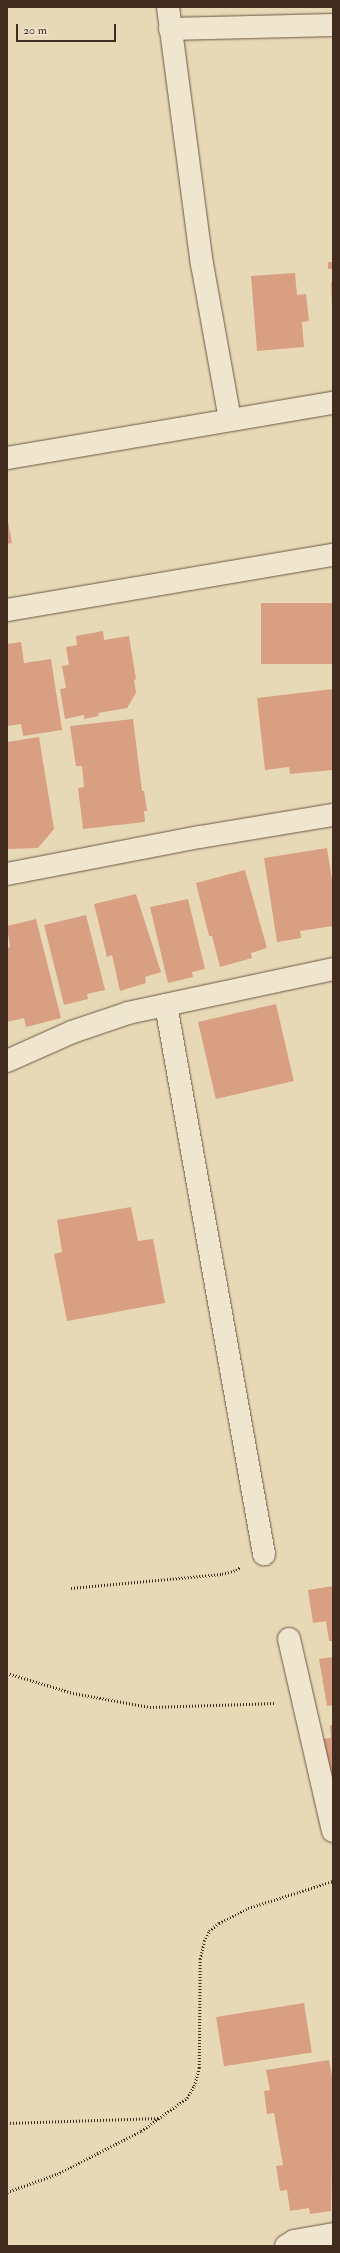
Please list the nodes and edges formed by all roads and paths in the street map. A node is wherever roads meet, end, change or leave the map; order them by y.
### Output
1 (168, 7) edge
2 (333, 25) edge
3 (170, 29) junction
4 (333, 403) edge
5 (230, 420) junction
6 (7, 458) edge
7 (333, 555) edge
8 (7, 610) edge
9 (333, 815) edge
10 (7, 874) edge
11 (333, 969) edge
12 (166, 1005) junction
13 (7, 1061) edge
14 (262, 1545) joint
15 (71, 1588) dead end
16 (289, 1639) dead end
17 (7, 1673) edge
18 (304, 1702) junction
19 (333, 1831) edge
20 (333, 1882) edge
21 (161, 2118) junction
22 (7, 2123) edge
23 (7, 2192) edge
24 (333, 2234) edge
25 (286, 2246) edge

1 - 3 street
2 - 3 street
3 - 5 street
4 - 5 street
5 - 6 street
7 - 8 street
9 - 10 street
11 - 12 street
12 - 13 street
12 - 14 street
14 - 15 path
16 - 18 street
17 - 18 path
18 - 19 street
20 - 21 path
21 - 22 path
21 - 23 path
24 - 25 street

